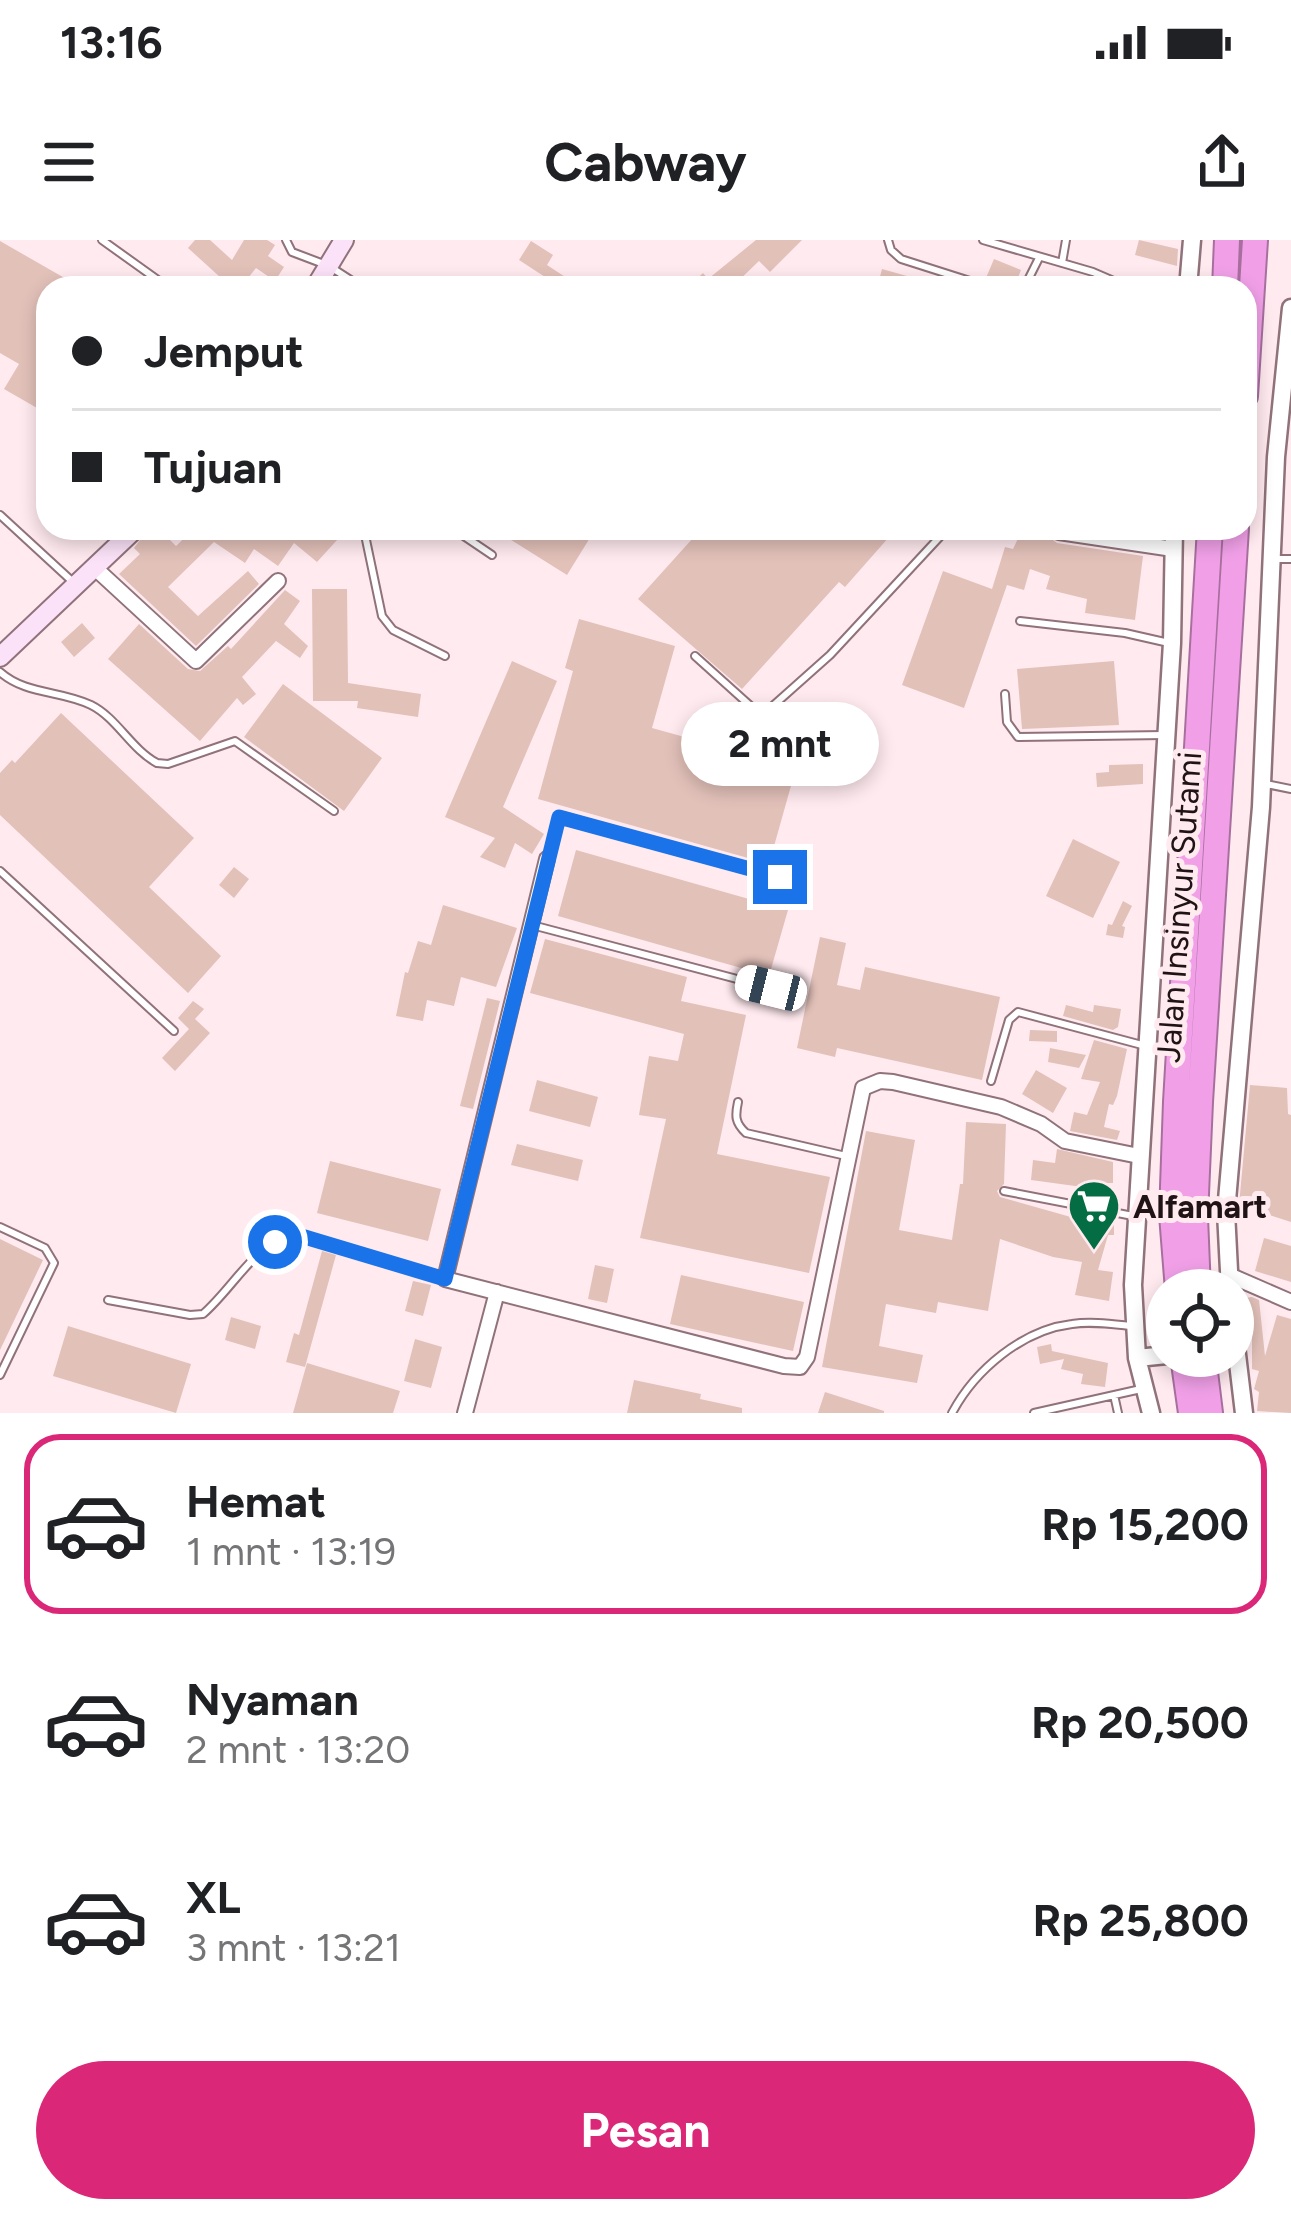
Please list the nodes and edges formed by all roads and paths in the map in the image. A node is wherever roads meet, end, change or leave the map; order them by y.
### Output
1 (102, 240) edge
2 (286, 240) edge
3 (344, 240) edge
4 (888, 240) edge
5 (983, 240) edge
6 (1066, 240) edge
7 (1192, 240) edge
8 (1227, 240) edge
9 (1255, 240) edge
10 (1039, 258) junction
11 (1062, 263) junction
12 (328, 266) junction
13 (152, 276) edge
14 (322, 276) edge
15 (344, 276) edge
16 (955, 276) edge
17 (1030, 276) edge
18 (1098, 276) edge
19 (1189, 276) edge
20 (1226, 276) edge
21 (1253, 276) edge
22 (1290, 317) edge
23 (0, 515) edge
24 (123, 540) edge
25 (365, 540) edge
26 (470, 540) edge
27 (937, 540) edge
28 (1113, 540) edge
29 (1173, 540) edge
30 (1210, 540) edge
31 (1235, 540) edge
32 (1173, 549) junction
33 (492, 555) dead end
34 (1281, 559) edge
35 (94, 568) junction
36 (278, 581) dead end
37 (76, 585) junction
38 (1020, 621) dead end
39 (1172, 643) junction
40 (445, 656) dead end
41 (695, 656) dead end
42 (0, 657) edge
43 (0, 672) edge
44 (1005, 694) dead end
45 (1166, 735) junction
46 (1262, 783) junction
47 (1291, 789) edge
48 (334, 811) dead end
49 (547, 859) joint
50 (0, 871) edge
51 (780, 877) dead end
52 (532, 926) junction
53 (1197, 949) junction
54 (771, 988) dead end
55 (174, 1031) dead end
56 (1145, 1046) junction
57 (991, 1081) dead end
58 (738, 1102) dead end
59 (1139, 1156) junction
60 (850, 1157) junction
61 (1004, 1191) dead end
62 (1136, 1216) junction
63 (0, 1227) edge
64 (1176, 1269) edge
65 (1197, 1269) edge
66 (1229, 1269) edge
67 (445, 1279) junction
68 (1254, 1290) edge
69 (497, 1292) junction
70 (108, 1300) dead end
71 (1291, 1302) edge
72 (1134, 1326) junction
73 (1146, 1357) edge
74 (1137, 1358) junction
75 (0, 1376) edge
76 (1186, 1377) edge
77 (1206, 1377) edge
78 (1145, 1388) junction
79 (1114, 1395) junction
80 (465, 1413) edge
81 (952, 1413) edge
82 (1034, 1413) edge
83 (1118, 1413) edge
84 (1151, 1413) edge
85 (1191, 1413) edge
86 (1210, 1413) edge

1 - 13 lane
2 - 12 lane
3 - 12 main road
4 - 16 lane
5 - 10 lane
6 - 11 lane
7 - 19 street
8 - 20 highway
9 - 21 highway
10 - 11 lane
10 - 17 lane
11 - 18 lane
12 - 14 main road
12 - 15 lane
22 - 34 street
23 - 37 lane
24 - 35 main road
25 - 40 lane
26 - 33 lane
27 - 41 lane
28 - 32 street
29 - 32 street
30 - 53 highway, Jalan Insinyur Sutami
31 - 53 highway, Jalan Insinyur Sutami
32 - 39 street
34 - 46 street
35 - 36 street
35 - 37 main road
37 - 42 main road
38 - 39 lane
39 - 45 street
43 - 48 lane
44 - 45 lane
45 - 56 street
46 - 47 lane
46 - 66 street
49 - 51 lane
49 - 52 street
50 - 55 lane
52 - 54 lane
52 - 67 street
53 - 64 highway, Jalan Insinyur Sutami
53 - 65 highway, Jalan Insinyur Sutami
56 - 57 lane
56 - 59 street
58 - 60 lane
59 - 60 street
59 - 62 street
60 - 69 street
61 - 62 lane
62 - 72 street
63 - 75 lane
67 - 69 street
67 - 70 lane
68 - 71 street
69 - 80 street
72 - 74 street
72 - 81 lane
73 - 74 street
74 - 78 street
76 - 85 highway
77 - 86 highway
78 - 79 lane
78 - 84 street
79 - 82 lane
79 - 83 lane

